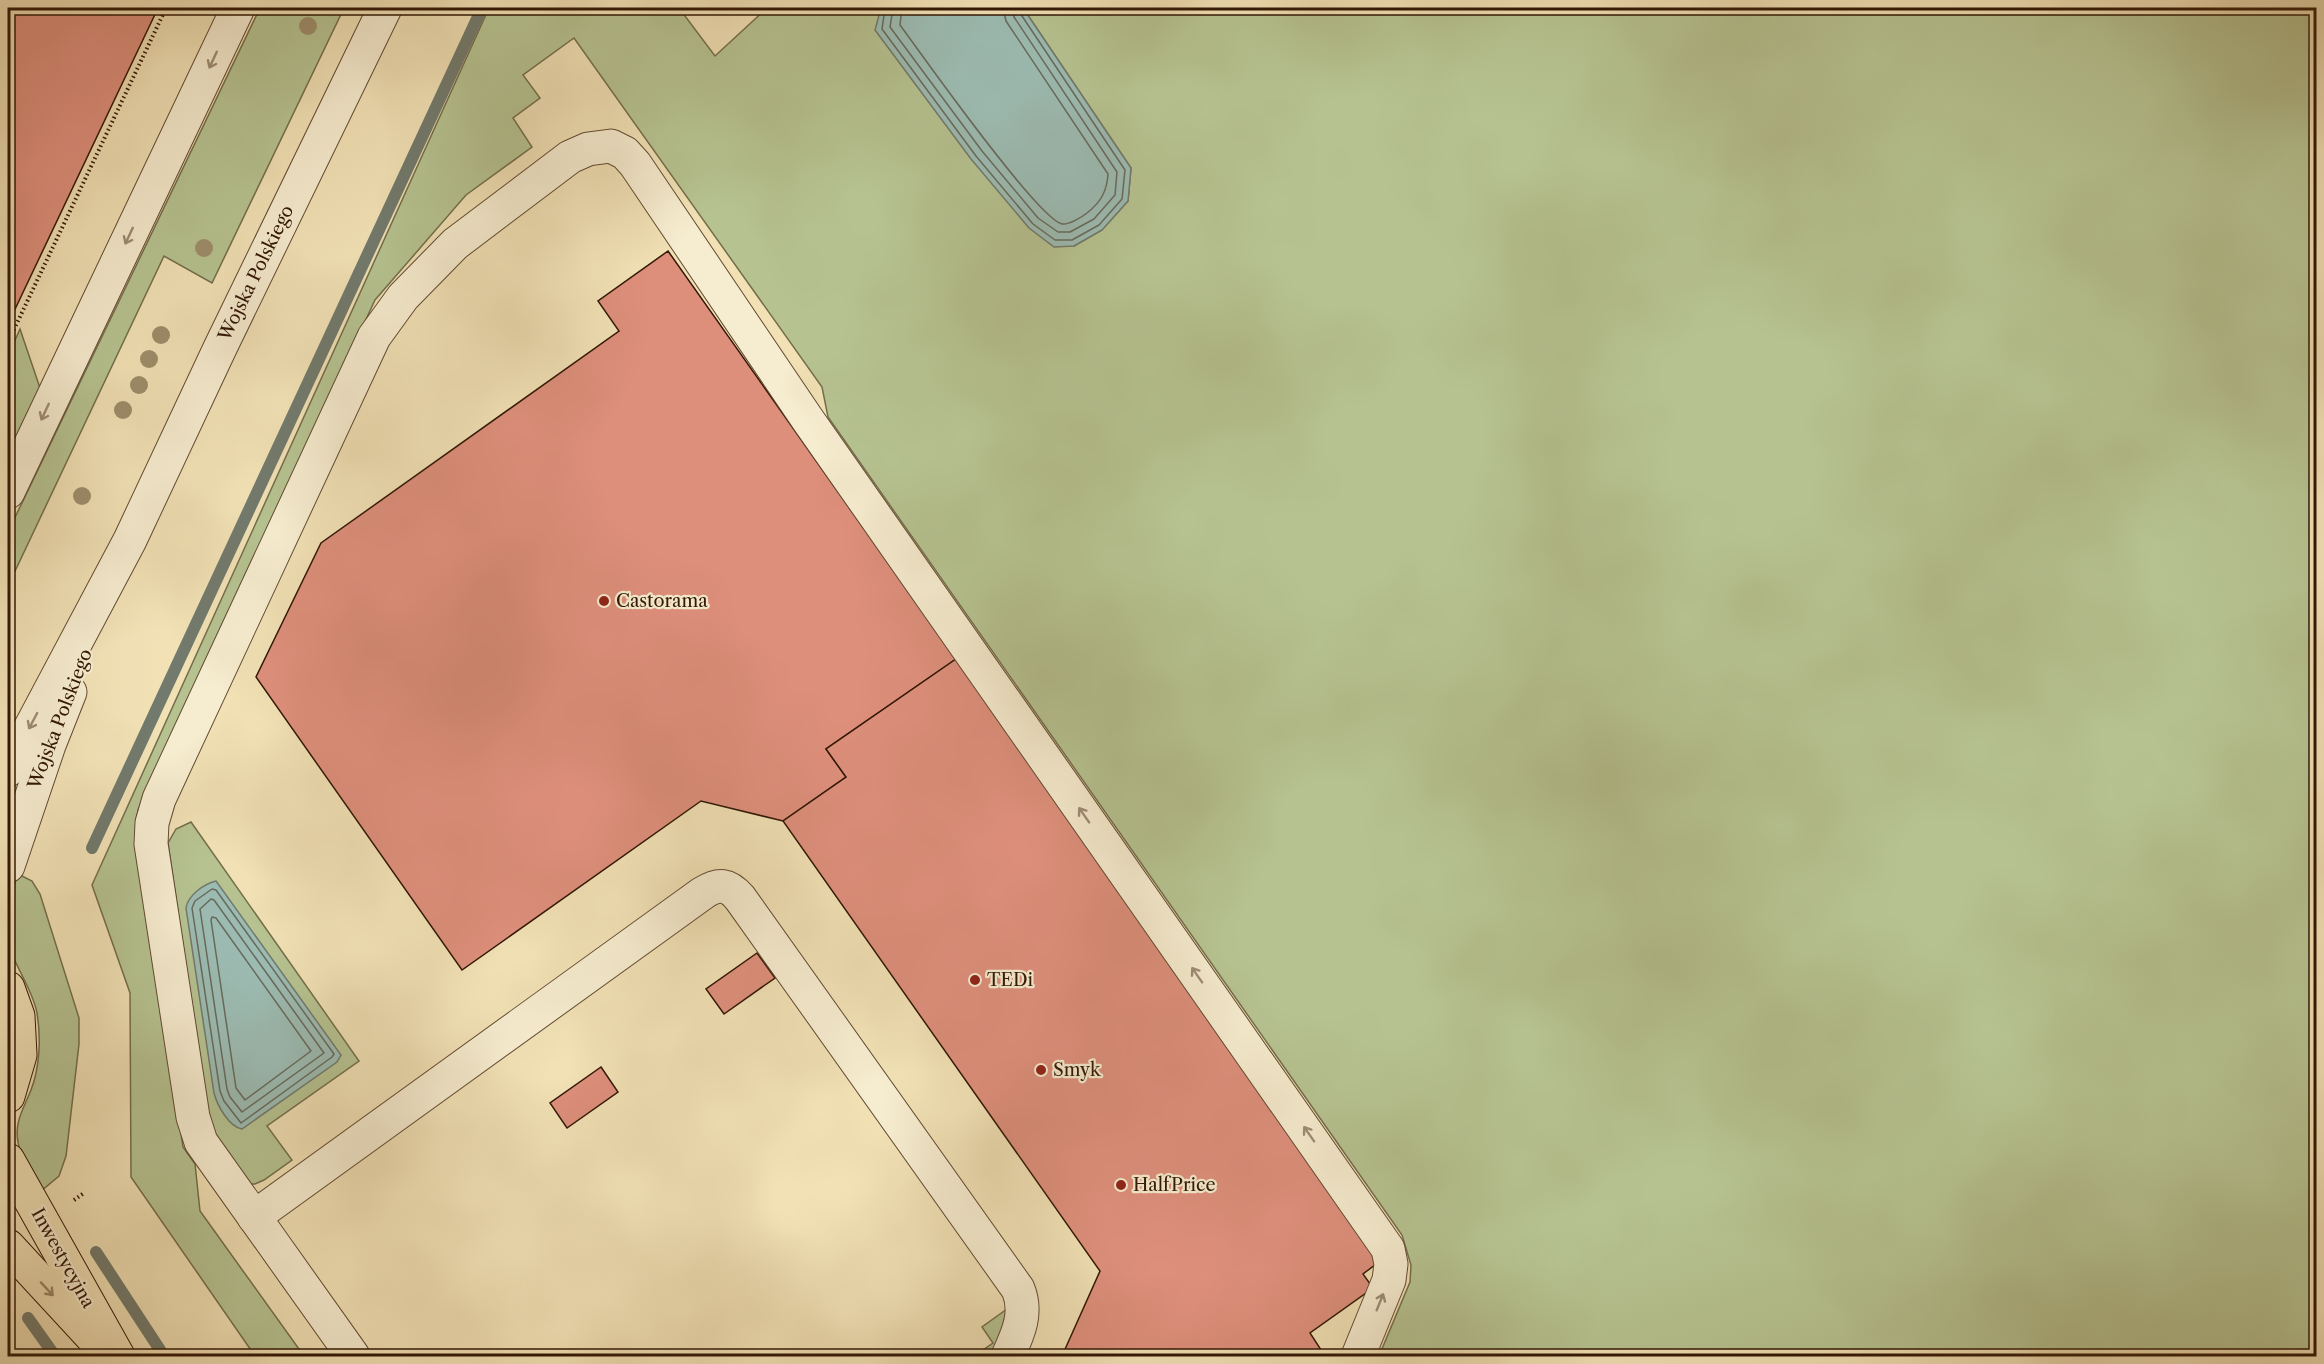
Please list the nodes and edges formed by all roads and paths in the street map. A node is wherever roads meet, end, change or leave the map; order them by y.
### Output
1 (166, 8) edge
2 (238, 8) edge
3 (385, 8) edge
4 (8, 342) edge
5 (8, 492) edge
6 (130, 540) junction
7 (8, 770) edge
8 (8, 866) edge
9 (8, 988) edge
10 (8, 1096) edge
11 (8, 1160) edge
12 (254, 1217) junction
13 (8, 1246) edge
14 (111, 1356) edge
15 (118, 1356) edge
16 (353, 1356) edge
17 (1008, 1356) edge
18 (1358, 1356) edge

1 - 4 path
2 -> 5 street
3 - 6 street, Wojska Polskiego
6 -> 7 street, Wojska Polskiego
6 - 8 street, Wojska Polskiego
9 - 10 main road
11 - 15 main road, Inwestycyjna
12 - 16 street
12 - 17 street
18 -> 12 street
13 -> 14 main road, Inwestycyjna

